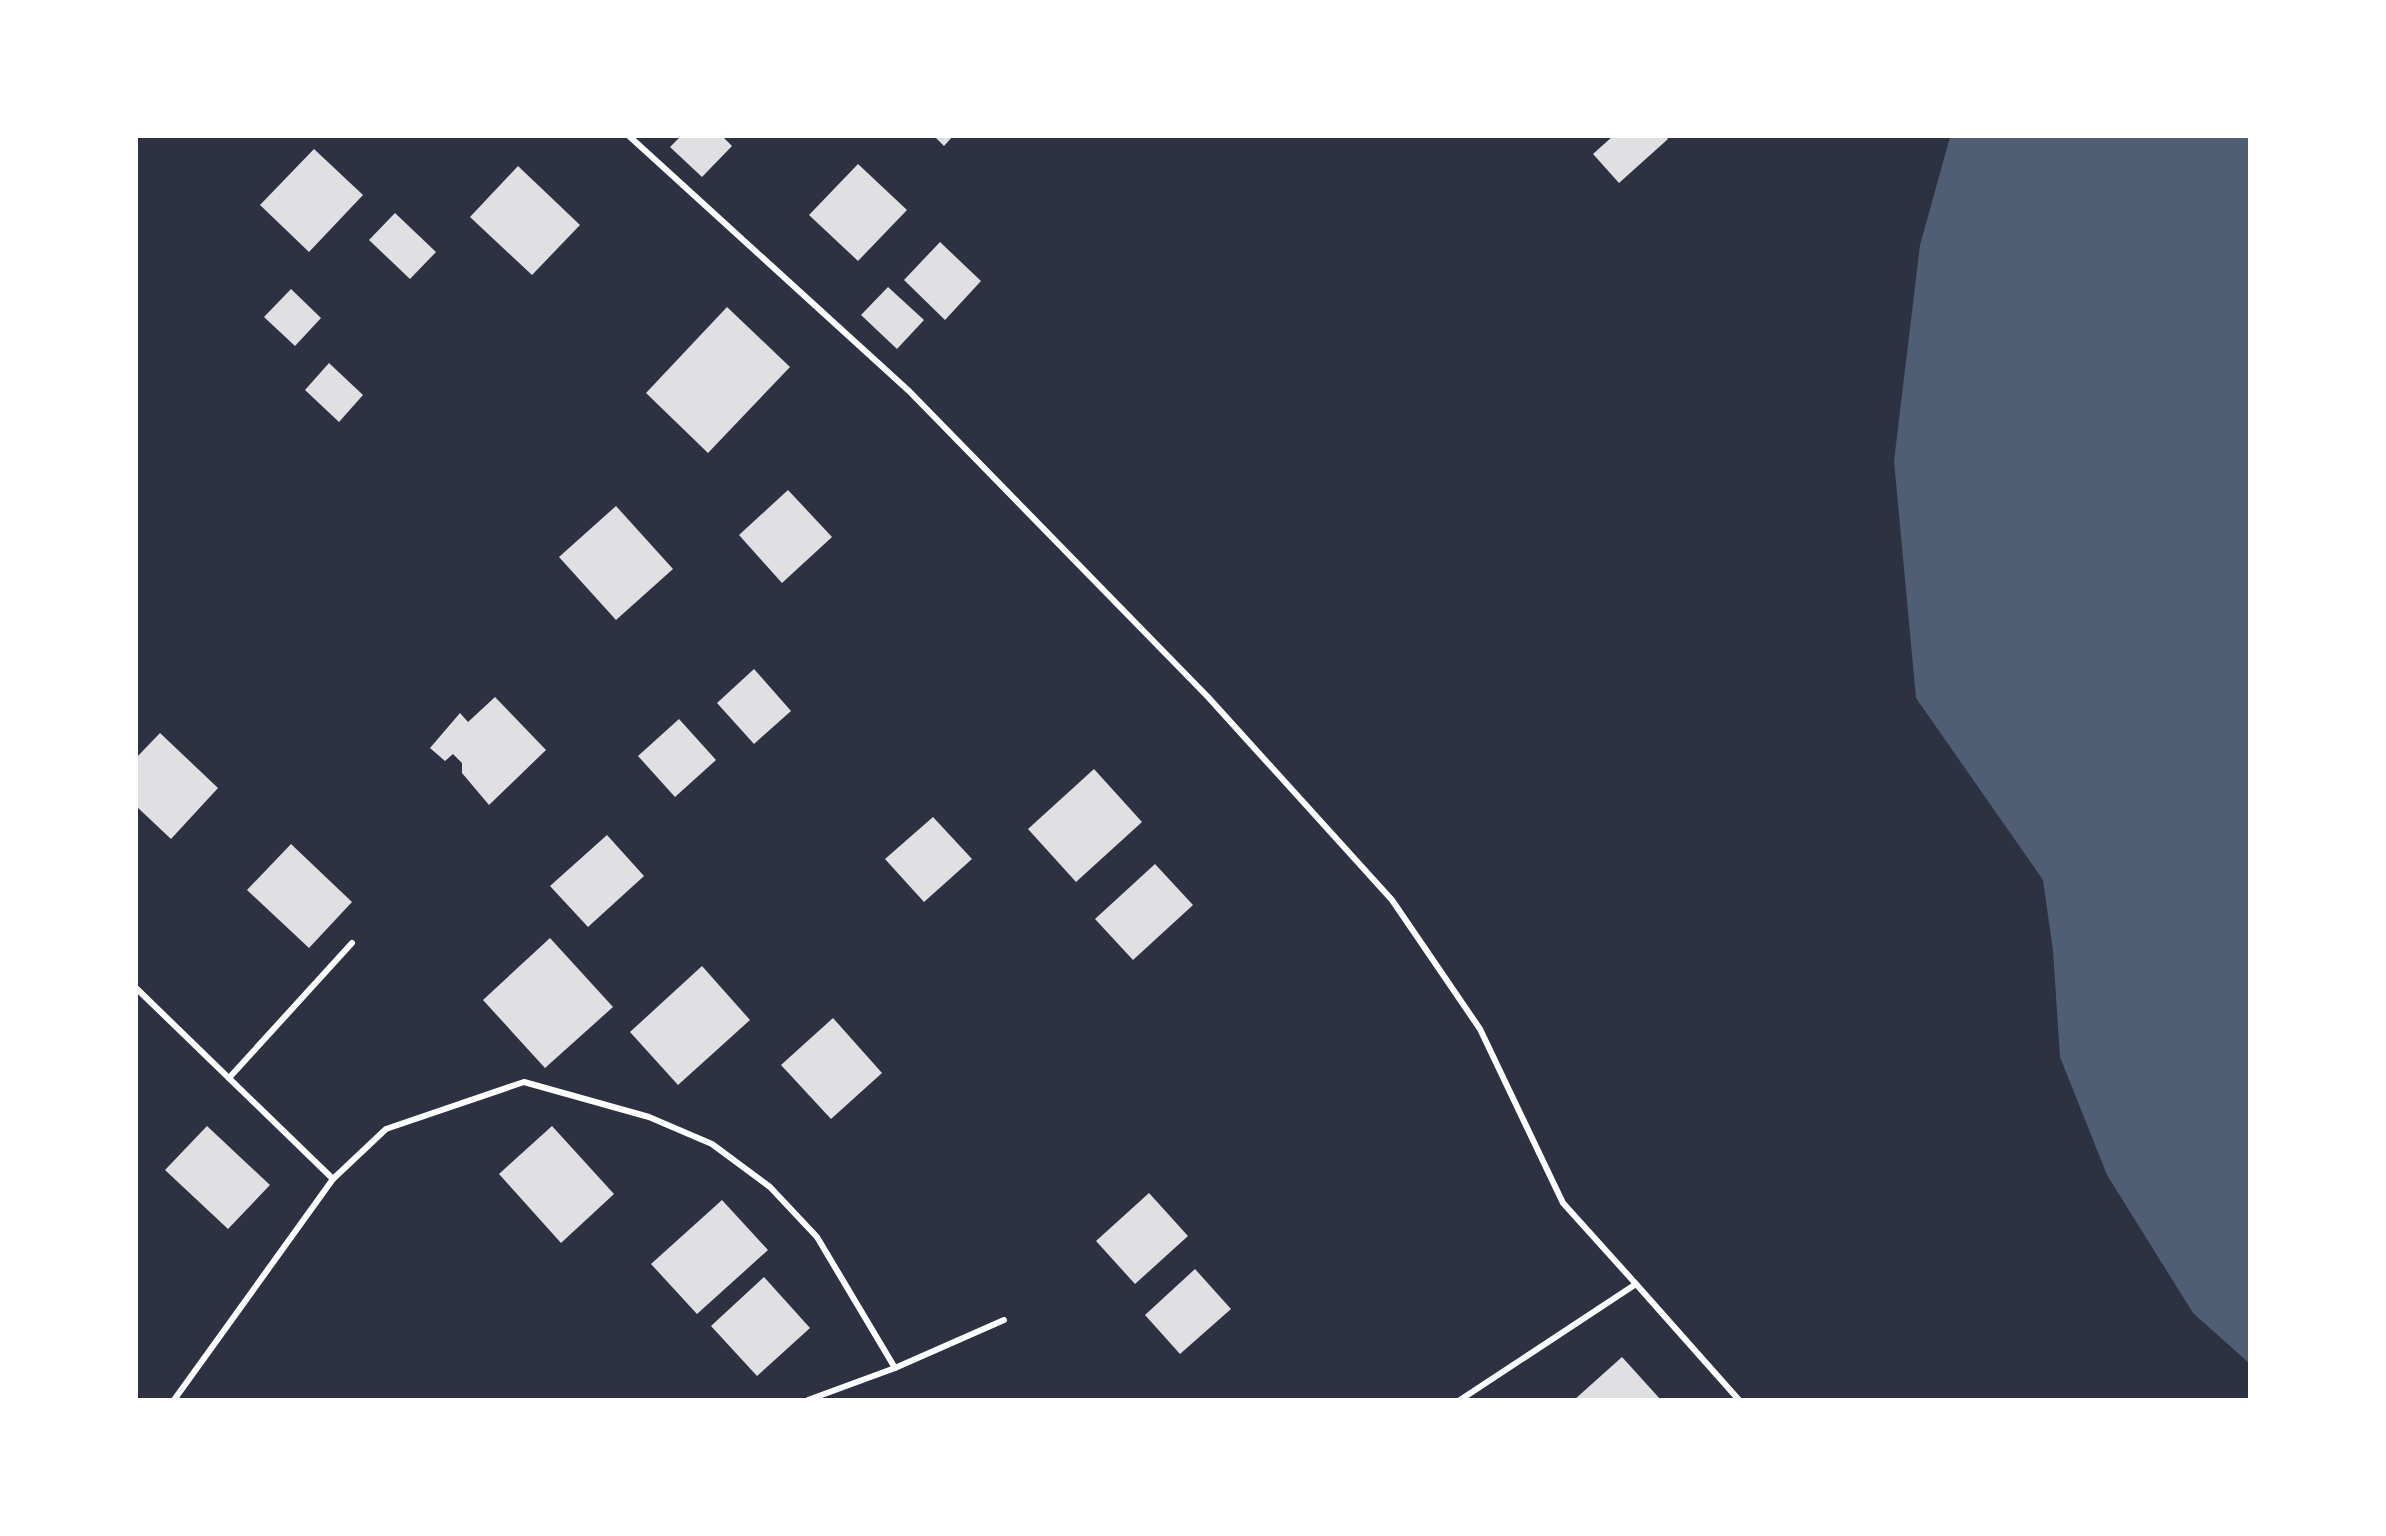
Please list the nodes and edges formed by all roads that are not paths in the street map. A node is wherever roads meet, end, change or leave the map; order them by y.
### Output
1 (629, 136) edge
2 (352, 943) dead end
3 (136, 988) edge
4 (229, 1078) junction
5 (333, 1179) junction
6 (1636, 1284) junction
7 (1004, 1320) dead end
8 (895, 1368) junction
9 (174, 1400) edge
10 (808, 1400) edge
11 (1460, 1400) edge
12 (1739, 1400) edge

1 - 6 street
2 - 4 street
3 - 4 street
4 - 5 street
5 - 8 street
5 - 9 street
6 - 11 street
6 - 12 street
7 - 8 street
8 - 10 street

